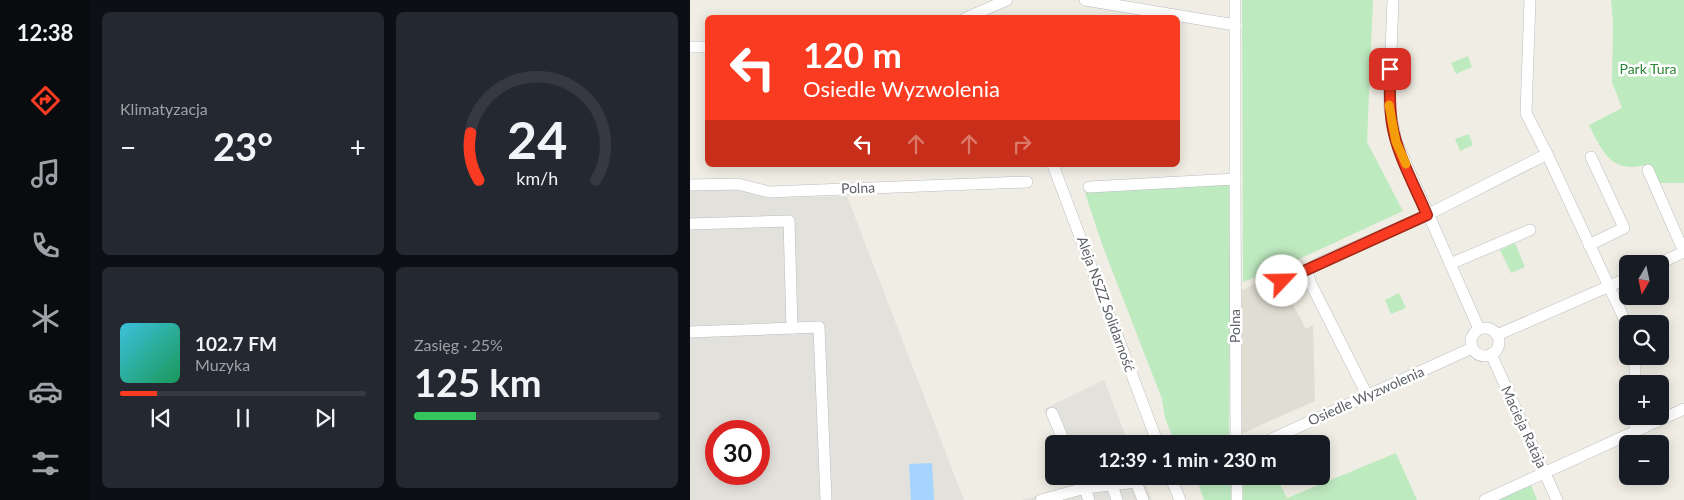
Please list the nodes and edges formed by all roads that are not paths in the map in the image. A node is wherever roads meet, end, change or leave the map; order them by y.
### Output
1 (1007, 0) edge
2 (1085, 0) edge
3 (1235, 0) edge
4 (1393, 0) edge
5 (1530, 0) edge
6 (990, 8) edge
7 (973, 15) edge
8 (1175, 15) edge
9 (1180, 16) edge
10 (1235, 25) junction
11 (705, 47) edge
12 (690, 48) edge
13 (1547, 154) junction
14 (1592, 157) dead end
15 (1054, 167) edge
16 (1648, 170) dead end
17 (1235, 179) junction
18 (1027, 182) dead end
19 (690, 185) edge
20 (1089, 187) dead end
21 (1427, 215) junction
22 (690, 224) edge
23 (1530, 230) dead end
24 (1589, 245) junction
25 (1684, 252) edge
26 (1669, 259) edge
27 (1450, 264) junction
28 (1307, 271) junction
29 (1282, 281) dead end
30 (1619, 282) edge
31 (1608, 286) junction
32 (1622, 315) edge
33 (792, 328) junction
34 (1479, 329) junction
35 (690, 332) edge
36 (1498, 335) junction
37 (1472, 348) junction
38 (1491, 354) junction
39 (1368, 395) junction
40 (1684, 409) edge
41 (1052, 413) dead end
42 (1636, 425) edge
43 (1636, 430) junction
44 (1062, 435) edge
45 (1155, 435) edge
46 (1236, 435) edge
47 (1281, 435) edge
48 (1544, 471) junction
49 (1084, 485) edge
50 (1112, 485) joint
51 (1137, 485) edge
52 (1175, 485) edge
53 (1236, 485) edge
54 (1085, 488) junction
55 (1060, 498) edge
56 (826, 500) edge
57 (1041, 500) edge
58 (1089, 500) edge
59 (1117, 500) edge
60 (1143, 500) edge
61 (1180, 500) edge
62 (1236, 500) edge
63 (1485, 500) edge
64 (1557, 500) edge

1 - 6 street
2 - 8 street
3 - 10 street, Polna
4 - 21 street
5 - 13 street
6 - 7 street
9 - 10 street
10 - 17 street, Polna
11 - 12 street
13 - 21 street
13 - 24 street
14 - 24 street
15 - 45 street, Aleja NSZZ Solidarność
16 - 25 street
17 - 20 street
17 - 46 street, Polna
18 - 19 street, Polna
21 - 27 street
21 - 28 street
22 - 33 street
23 - 27 street
24 - 31 street
25 - 26 street
27 - 34 street
28 - 29 street
28 - 39 street
30 - 31 street
31 - 32 street
31 - 36 street
33 - 35 street
33 - 56 street
34 - 36 street
34 - 37 street
36 - 38 street
37 - 38 street
37 - 39 street, Osiedle Wyzwolenia
38 - 48 street, Macieja Rataja
39 - 47 street, Osiedle Wyzwolenia
40 - 43 street
41 - 44 street
42 - 43 street
43 - 48 street
48 - 63 street
48 - 64 street, Macieja Rataja
49 - 54 street
50 - 54 street
50 - 59 street
51 - 60 street
52 - 61 street
53 - 62 street
54 - 55 street
54 - 58 street
55 - 57 street

